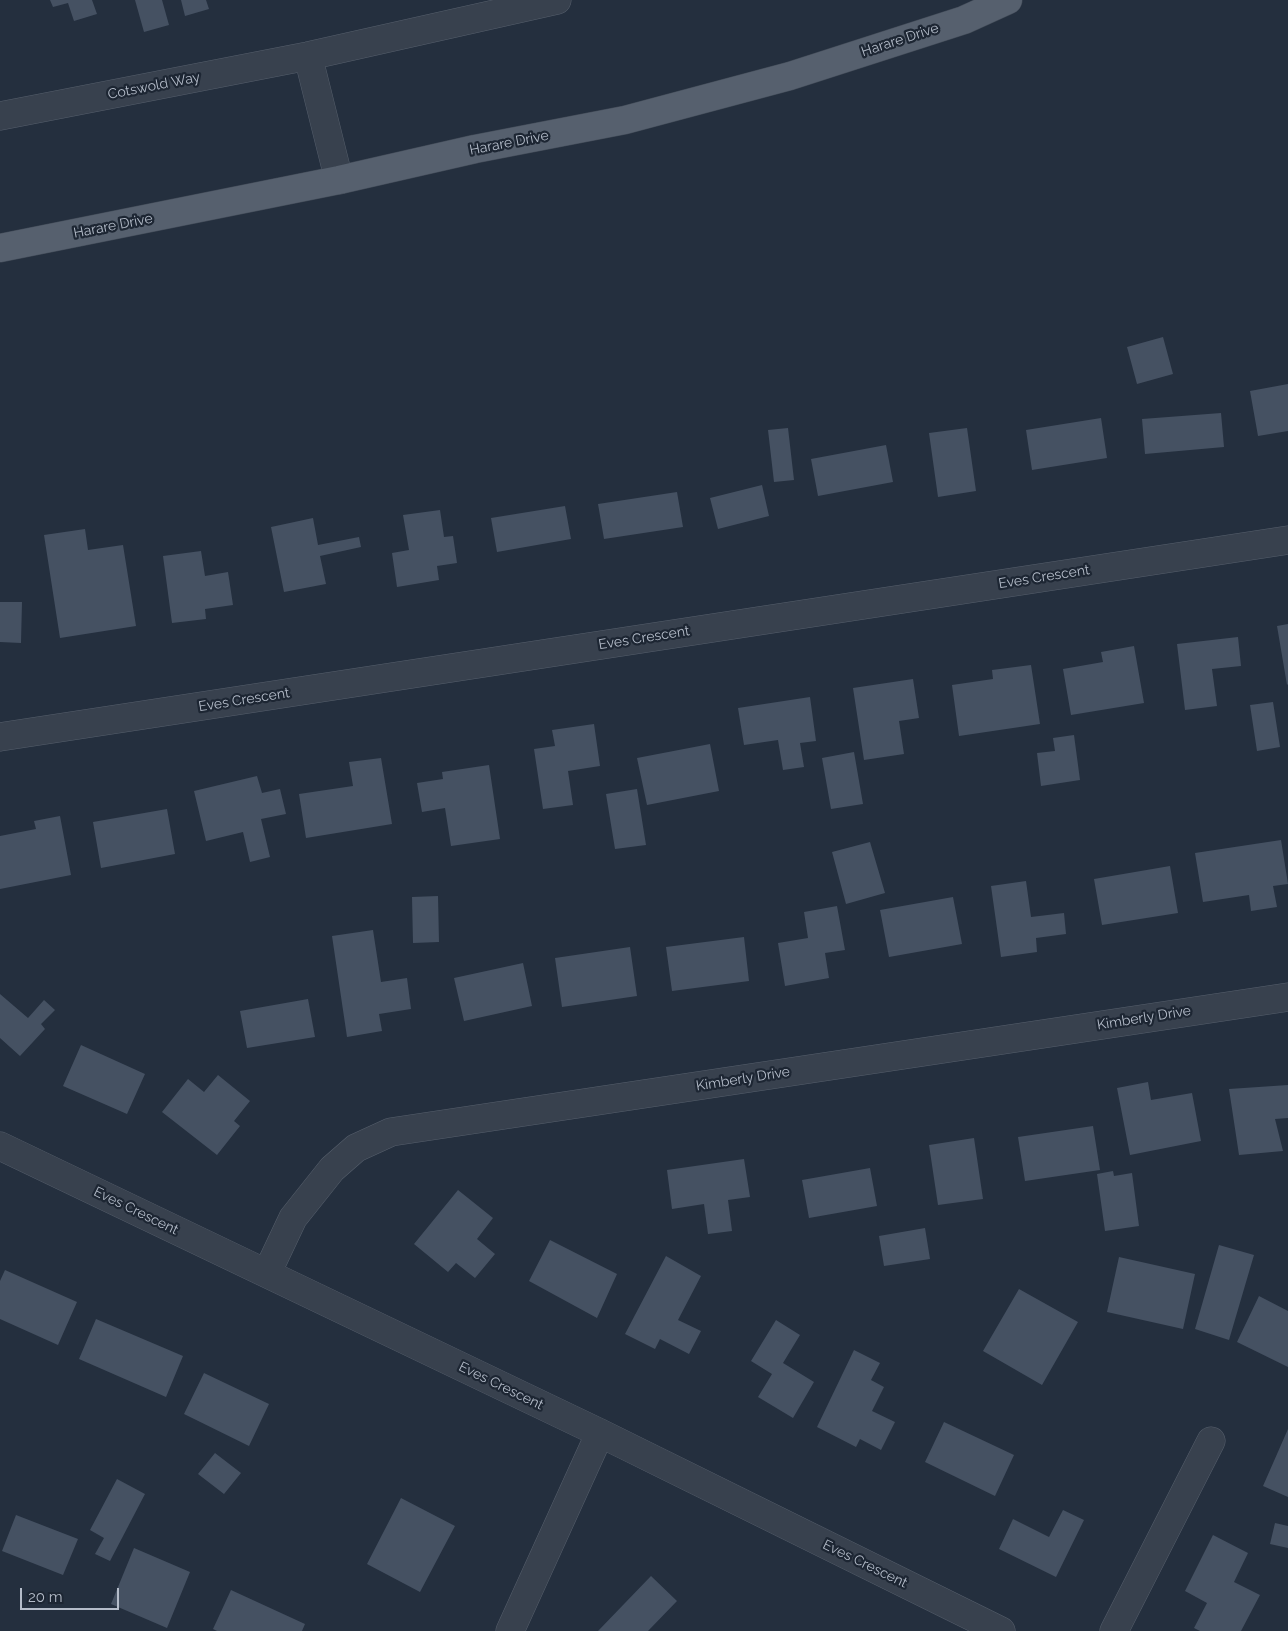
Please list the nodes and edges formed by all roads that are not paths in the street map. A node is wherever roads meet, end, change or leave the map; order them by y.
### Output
1 (557, 0) edge
2 (1008, 0) edge
3 (308, 56) junction
4 (0, 116) edge
5 (339, 180) junction
6 (0, 248) edge
7 (1288, 540) edge
8 (0, 737) edge
9 (1288, 997) edge
10 (0, 1146) edge
11 (267, 1273) junction
12 (600, 1433) junction
13 (1211, 1441) dead end
14 (510, 1631) edge
15 (1001, 1631) edge
16 (1114, 1631) edge

1 - 3 street, Cotswold Way
2 - 5 main road, Harare Drive
3 - 4 street, Cotswold Way
3 - 5 street
5 - 6 main road, Harare Drive
7 - 8 street, Eves Crescent
9 - 11 street, Kimberly Drive
10 - 11 street, Eves Crescent
11 - 12 street, Eves Crescent
12 - 14 street
12 - 15 street, Eves Crescent
13 - 16 street

